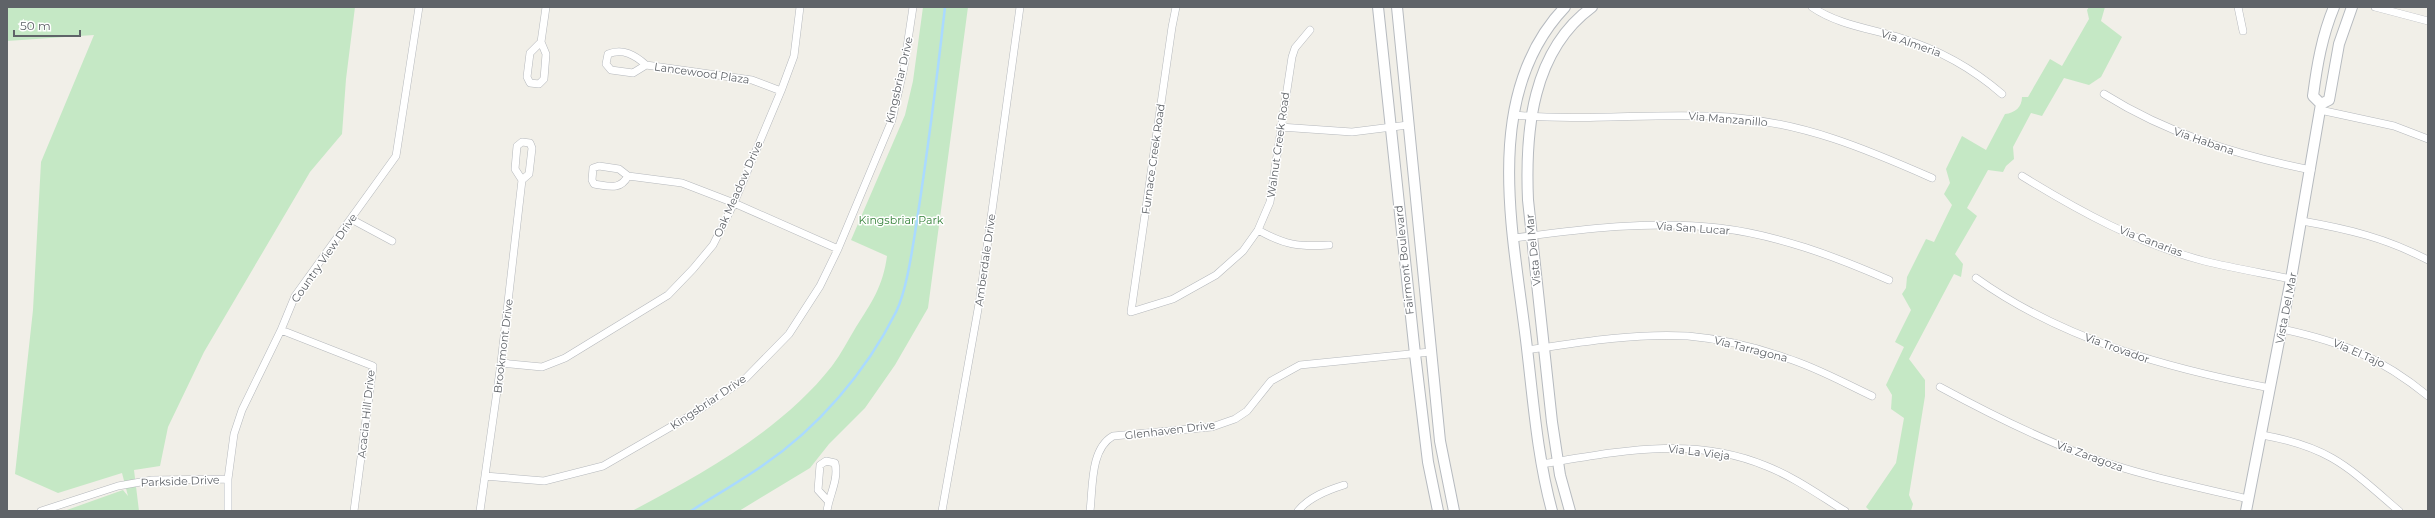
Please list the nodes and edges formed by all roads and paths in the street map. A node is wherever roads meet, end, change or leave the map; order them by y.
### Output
1 (419, 7) edge
2 (546, 7) edge
3 (800, 7) edge
4 (913, 7) edge
5 (1020, 7) edge
6 (1176, 7) edge
7 (1378, 7) edge
8 (1397, 7) edge
9 (1565, 7) edge
10 (1592, 7) edge
11 (1812, 7) edge
12 (2238, 7) edge
13 (2334, 7) edge
14 (2352, 7) edge
15 (2375, 7) edge
16 (2428, 20) edge
17 (1310, 30) dead end
18 (2243, 31) dead end
19 (541, 42) junction
20 (646, 65) junction
21 (781, 91) junction
22 (2002, 94) dead end
23 (2104, 94) dead end
24 (2320, 107) junction
25 (1514, 115) junction
26 (1531, 117) junction
27 (1408, 125) junction
28 (1280, 127) junction
29 (1390, 128) junction
30 (2428, 139) edge
31 (2311, 170) junction
32 (628, 176) junction
33 (2022, 176) dead end
34 (1932, 178) dead end
35 (522, 180) junction
36 (734, 203) junction
37 (351, 219) junction
38 (2302, 221) junction
39 (1258, 230) junction
40 (1532, 235) junction
41 (1514, 238) junction
42 (392, 241) dead end
43 (1329, 245) dead end
44 (838, 249) junction
45 (2428, 260) edge
46 (1976, 278) dead end
47 (2291, 279) junction
48 (1889, 280) dead end
49 (1131, 312) joint
50 (2282, 329) junction
51 (281, 330) junction
52 (1544, 348) junction
53 (1527, 350) junction
54 (1430, 352) junction
55 (1415, 354) junction
56 (501, 363) junction
57 (1940, 387) dead end
58 (2270, 388) junction
59 (1872, 396) dead end
60 (2428, 396) edge
61 (2262, 435) junction
62 (1558, 461) junction
63 (1542, 464) junction
64 (486, 476) junction
65 (228, 479) junction
66 (1344, 485) dead end
67 (2248, 499) junction
68 (828, 501) junction
69 (41, 511) edge
70 (228, 511) edge
71 (354, 511) edge
72 (480, 511) edge
73 (827, 511) edge
74 (942, 511) edge
75 (1090, 511) edge
76 (1298, 511) edge
77 (1438, 511) edge
78 (1454, 511) edge
79 (1552, 511) edge
80 (1570, 511) edge
81 (1845, 511) edge
82 (2246, 511) edge
83 (2399, 511) edge

1 - 37 street, Country View Drive
2 - 19 street
3 - 21 street, Oak Meadow Drive
4 - 44 street, Kingsbriar Drive
5 - 74 street, Amberdale Drive
6 - 49 street, Furnace Creek Road
7 - 29 street, Fairmont Boulevard
8 - 27 street, Fairmont Boulevard
9 - 25 street, Vista Del Mar
10 - 26 street, Vista Del Mar
11 - 22 street, Via Almeria
12 - 18 street
13 - 24 street
14 - 24 street, Vista Del Mar
15 - 16 street
17 - 28 street, Walnut Creek Road
19 - 19 street
20 - 20 street, Lancewood Plaza
20 - 21 street, Lancewood Plaza
21 - 36 street, Oak Meadow Drive
23 - 31 street, Via Habana
24 - 30 street
24 - 31 street, Vista Del Mar
25 - 26 street, Via Manzanillo
25 - 41 street, Vista Del Mar
26 - 34 street, Via Manzanillo
26 - 40 street, Vista Del Mar
27 - 29 street
27 - 54 street, Fairmont Boulevard
28 - 29 street
28 - 39 street, Walnut Creek Road
29 - 55 street, Fairmont Boulevard
31 - 38 street, Vista Del Mar
32 - 32 street
32 - 36 street
33 - 47 street, Via Canarias
35 - 35 street, Brookmont Drive
35 - 56 street, Brookmont Drive
36 - 44 street
36 - 56 street, Oak Meadow Drive
37 - 42 street
37 - 51 street, Country View Drive
38 - 45 street
38 - 47 street, Vista Del Mar
39 - 43 street
39 - 49 street, Walnut Creek Road
40 - 41 street, Via San Lucar
40 - 48 street, Via San Lucar
40 - 52 street, Vista Del Mar
41 - 53 street, Vista Del Mar
44 - 64 street, Kingsbriar Drive
46 - 58 street, Via Trovador
47 - 50 street, Vista Del Mar
50 - 58 street, Vista Del Mar
50 - 60 street, Via El Tajo
51 - 65 street, Country View Drive
51 - 71 street, Acacia Hill Drive
52 - 53 street, Via Tarragona
52 - 59 street, Via Tarragona
52 - 62 street, Vista Del Mar
53 - 63 street, Vista Del Mar
54 - 55 street, Glenhaven Drive
54 - 78 street, Fairmont Boulevard
55 - 75 street, Glenhaven Drive
55 - 77 street, Fairmont Boulevard
56 - 64 street, Brookmont Drive
57 - 67 street, Via Zaragoza
58 - 61 street, Vista Del Mar
61 - 67 street, Vista Del Mar
61 - 83 street
62 - 63 street, Via La Vieja
62 - 80 street, Vista Del Mar
62 - 81 street, Via La Vieja
63 - 79 street, Vista Del Mar
64 - 72 street, Brookmont Drive
65 - 69 street, Parkside Drive
65 - 70 street, Country View Drive
66 - 76 street
67 - 82 street, Vista Del Mar
68 - 68 street
68 - 73 street

